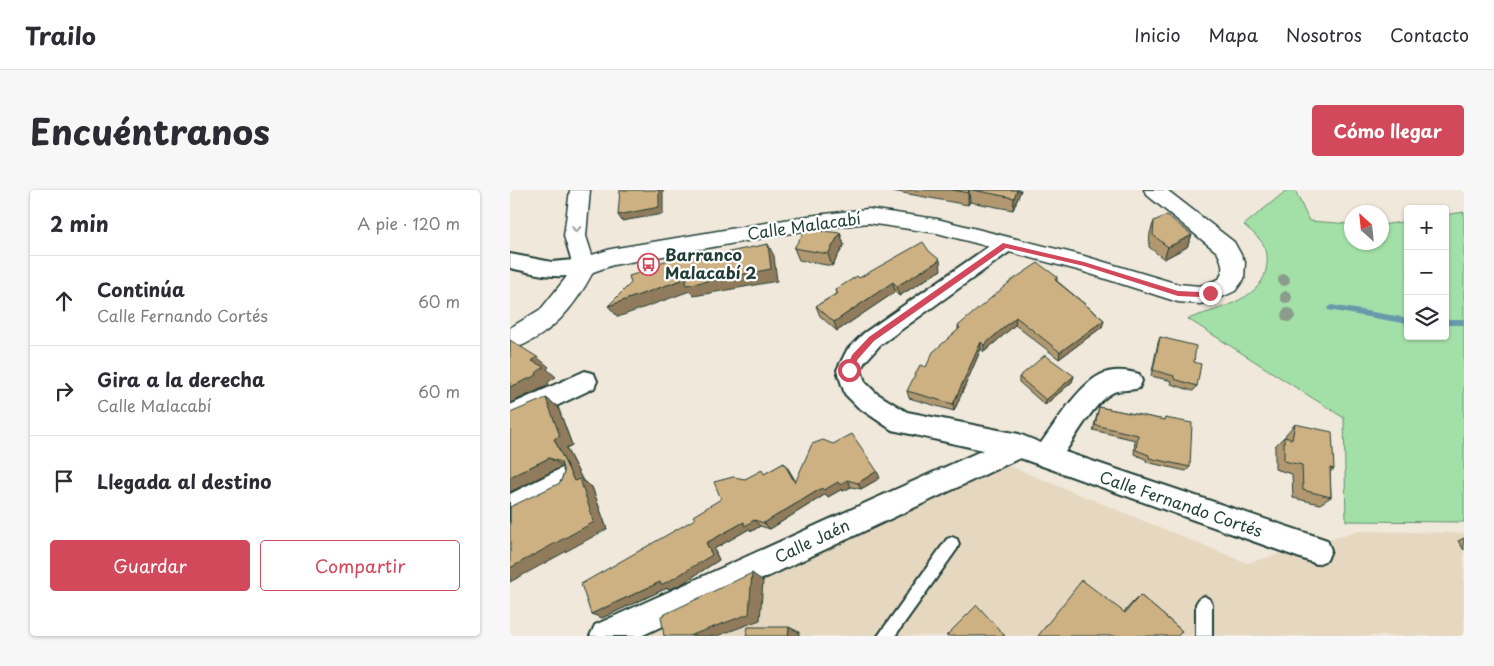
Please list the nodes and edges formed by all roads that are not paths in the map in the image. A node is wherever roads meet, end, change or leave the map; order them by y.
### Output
1 (580, 190) edge
2 (1154, 190) edge
3 (1005, 245) junction
4 (510, 262) edge
5 (584, 266) junction
6 (510, 340) edge
7 (585, 381) dead end
8 (1130, 381) dead end
9 (510, 417) edge
10 (1019, 446) junction
11 (1046, 457) junction
12 (562, 480) edge
13 (510, 508) edge
14 (952, 544) dead end
15 (1317, 550) dead end
16 (1204, 604) dead end
17 (606, 636) edge
18 (886, 636) edge
19 (1204, 636) edge

1 -> 5 street
2 - 3 street, Calle Malacabí
3 - 5 street, Calle Malacabí
3 - 10 street, Calle Fernando Cortés
4 - 5 street, Calle Malacabí
5 - 6 street
7 - 9 street
8 - 11 street
10 - 11 street, Calle Fernando Cortés
10 - 17 street, Calle Jaén
11 - 15 street, Calle Fernando Cortés
12 - 13 street
14 - 18 lane
16 - 19 lane

